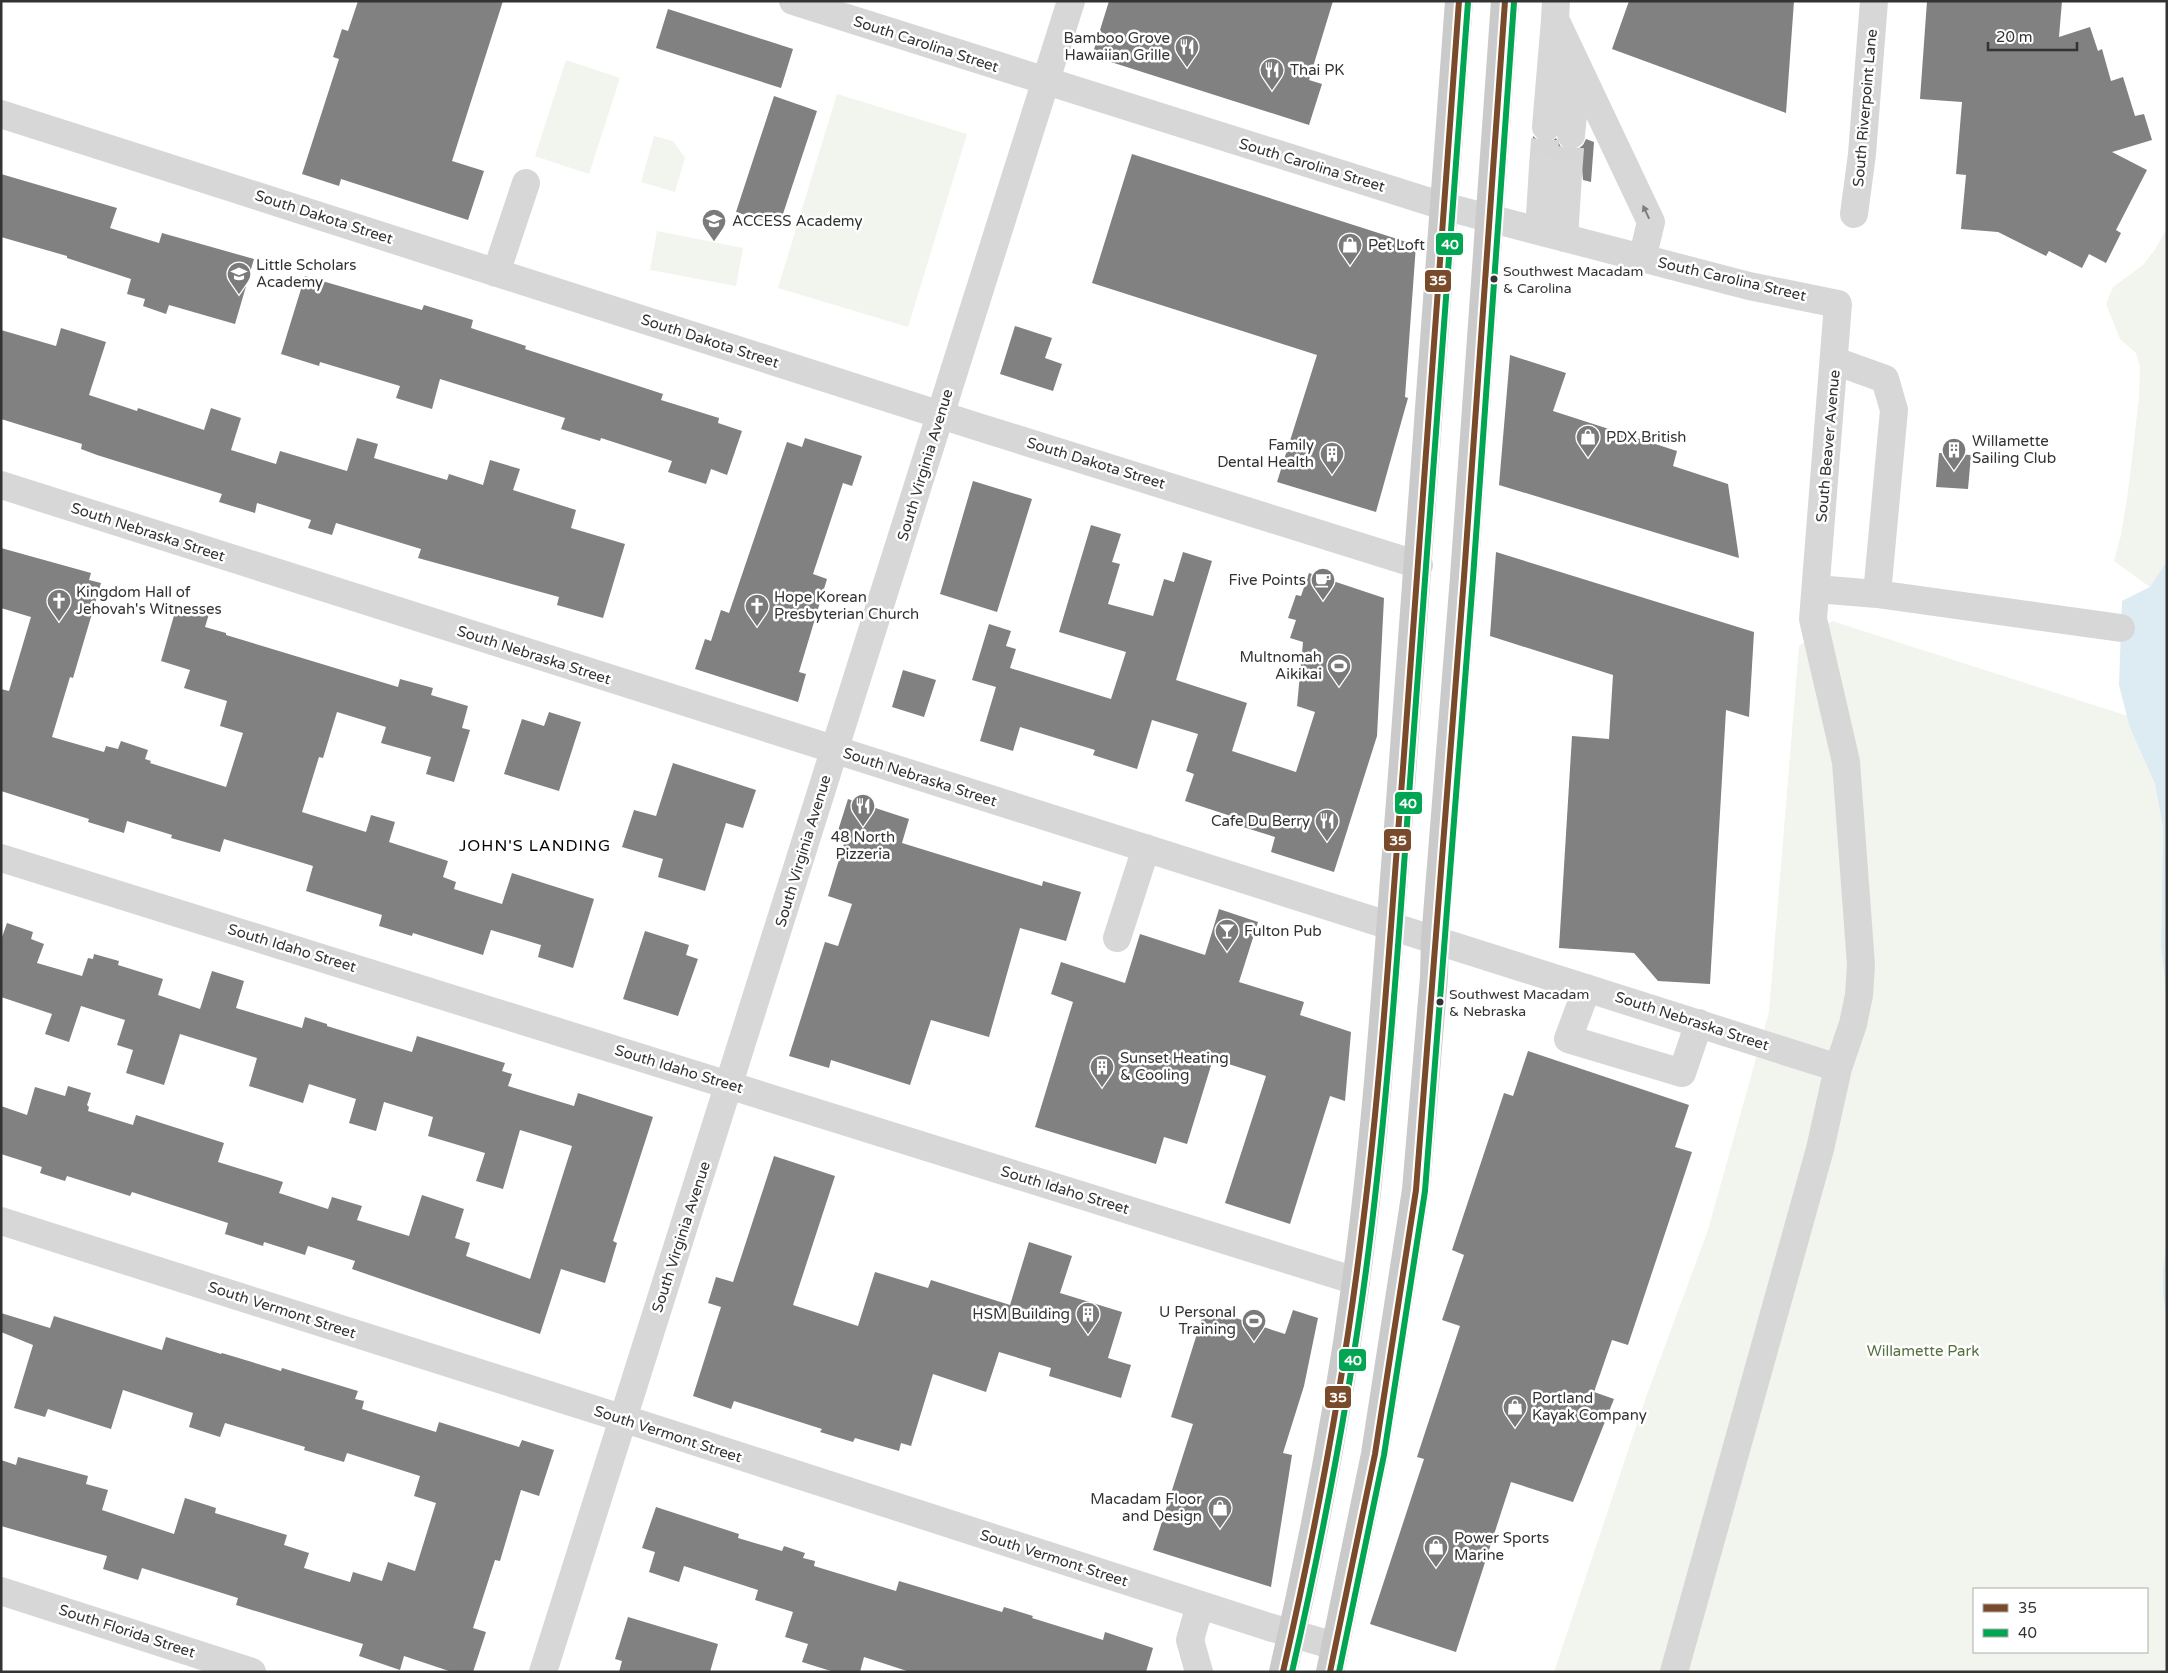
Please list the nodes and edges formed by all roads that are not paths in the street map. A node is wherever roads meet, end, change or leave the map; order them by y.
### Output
1 (793, 1) edge
2 (1072, 1) edge
3 (1459, 1) edge
4 (1505, 1) edge
5 (1874, 1) edge
6 (1555, 10) edge
7 (1578, 67) junction
8 (1046, 82) junction
9 (1, 114) edge
10 (1556, 171) tunnel mouth
11 (526, 183) dead end
12 (1443, 206) junction
13 (1854, 214) dead end
14 (1490, 218) junction
15 (1551, 235) junction
16 (1642, 259) junction
17 (496, 273) junction
18 (1838, 304) joint
19 (1835, 361) junction
20 (941, 415) junction
21 (1, 484) edge
22 (1419, 565) junction
23 (1816, 589) junction
24 (1877, 594) junction
25 (2121, 628) dead end
26 (835, 750) junction
27 (1146, 848) junction
28 (1, 858) edge
29 (1391, 926) junction
30 (1117, 938) dead end
31 (1435, 940) junction
32 (1587, 988) junction
33 (1700, 1023) junction
34 (1838, 1068) junction
35 (730, 1085) junction
36 (1, 1221) edge
37 (1356, 1281) junction
38 (622, 1418) junction
39 (1, 1591) edge
40 (1200, 1605) junction
41 (1292, 1634) junction
42 (1332, 1659) edge
43 (252, 1672) edge
44 (544, 1672) edge
45 (1199, 1672) edge
46 (1283, 1672) edge
47 (1674, 1672) edge

1 - 8 street, South Carolina Street
2 - 8 street, South Virginia Avenue
3 - 12 main road
4 - 14 main road
5 - 13 street, South Riverpoint Lane
6 - 7 street
6 - 7 street
16 -> 7 street
8 - 12 street, South Carolina Street
8 - 20 street, South Virginia Avenue
9 - 17 street, South Dakota Street
10 - 15 street
11 - 17 street
12 - 14 street, South Carolina Street
12 - 22 main road
14 - 15 street, South Carolina Street
14 - 31 main road
15 - 16 street, South Carolina Street
16 - 18 street, South Carolina Street
17 - 20 street, South Dakota Street
18 - 19 street, South Beaver Avenue
19 - 23 street, South Beaver Avenue
19 - 24 street
20 - 22 street, South Dakota Street
20 - 26 street, South Virginia Avenue
21 - 26 street, South Nebraska Street
22 - 29 main road
23 - 24 street
23 - 34 street, South Beaver Avenue
24 - 25 street
26 - 27 street, South Nebraska Street
26 - 35 street, South Virginia Avenue
27 - 29 street, South Nebraska Street
27 - 30 street
28 - 35 street, South Idaho Street
29 - 31 street, South Nebraska Street
29 - 37 main road
31 - 32 street, South Nebraska Street
31 - 42 main road
32 - 33 street, South Nebraska Street
32 - 33 street
33 - 34 street, South Nebraska Street
34 - 47 street, South Beaver Avenue
35 - 37 street, South Idaho Street
35 - 38 street, South Virginia Avenue
36 - 38 street, South Vermont Street
37 - 41 main road
38 - 40 street, South Vermont Street
38 - 44 street, South Virginia Avenue
39 - 43 street, South Florida Street
40 - 41 street, South Vermont Street
40 - 45 street
41 - 42 street, South Vermont Street
41 - 46 main road

